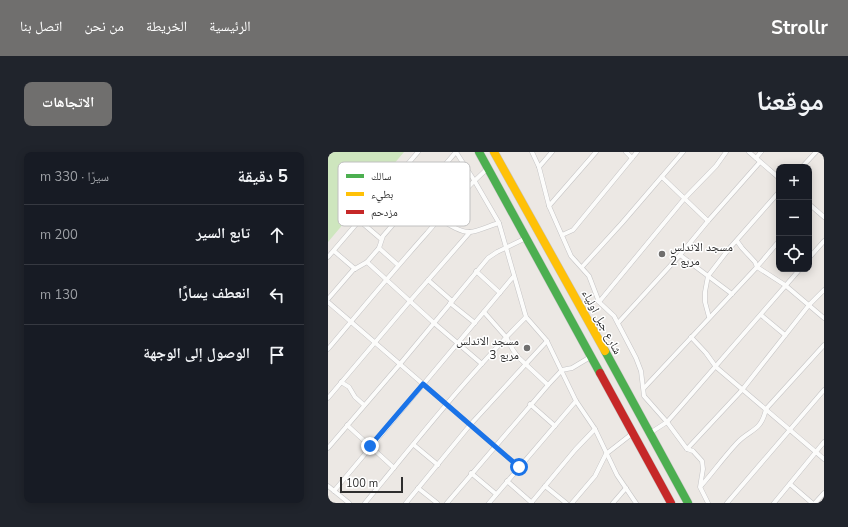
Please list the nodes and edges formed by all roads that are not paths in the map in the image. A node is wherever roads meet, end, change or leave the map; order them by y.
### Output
1 (418, 152) edge
2 (456, 152) edge
3 (479, 152) edge
4 (494, 152) edge
5 (532, 152) edge
6 (552, 152) edge
7 (626, 152) edge
8 (637, 152) edge
9 (683, 152) edge
10 (726, 152) edge
11 (749, 152) edge
12 (761, 152) edge
13 (816, 152) edge
14 (594, 153) edge
15 (632, 158) junction
16 (756, 158) junction
17 (409, 162) edge
18 (447, 162) edge
19 (462, 162) edge
20 (760, 162) junction
21 (805, 164) edge
22 (540, 167) junction
23 (488, 168) junction
24 (470, 174) edge
25 (776, 175) edge
26 (662, 177) junction
27 (474, 180) junction
28 (470, 184) edge
29 (776, 196) edge
30 (684, 200) junction
31 (549, 206) junction
32 (812, 207) edge
33 (824, 217) edge
34 (708, 221) junction
35 (499, 223) junction
36 (356, 226) edge
37 (366, 226) edge
38 (393, 226) edge
39 (433, 226) edge
40 (451, 226) edge
41 (470, 232) junction
42 (562, 235) junction
43 (526, 238) junction
44 (381, 240) junction
45 (737, 241) junction
46 (824, 241) edge
47 (776, 245) edge
48 (379, 248) junction
49 (506, 248) junction
50 (334, 251) junction
51 (680, 255) junction
52 (812, 255) edge
53 (328, 257) edge
54 (367, 262) junction
55 (398, 265) junction
56 (582, 267) junction
57 (757, 267) junction
58 (355, 269) junction
59 (476, 272) junction
60 (797, 272) edge
61 (708, 276) junction
62 (513, 277) junction
63 (387, 280) junction
64 (428, 280) junction
65 (785, 285) junction
66 (824, 290) edge
67 (500, 293) junction
68 (732, 294) junction
69 (328, 299) edge
70 (410, 301) junction
71 (328, 302) edge
72 (451, 302) junction
73 (599, 302) junction
74 (809, 305) junction
75 (484, 312) junction
76 (761, 315) junction
77 (526, 317) junction
78 (709, 318) junction
79 (824, 318) edge
80 (350, 322) junction
81 (434, 323) junction
82 (475, 323) junction
83 (618, 323) junction
84 (785, 335) junction
85 (506, 337) junction
86 (691, 337) junction
87 (547, 341) junction
88 (375, 343) junction
89 (458, 344) junction
90 (824, 345) edge
91 (328, 349) edge
92 (592, 356) junction
93 (400, 364) junction
94 (482, 364) junction
95 (525, 364) junction
96 (716, 367) junction
97 (562, 370) junction
98 (342, 382) junction
99 (423, 384) junction
100 (548, 385) junction
101 (644, 388) junction
102 (742, 390) junction
103 (824, 390) edge
104 (328, 398) edge
105 (576, 401) junction
106 (447, 404) junction
107 (530, 404) junction
108 (364, 405) junction
109 (766, 410) junction
110 (667, 422) junction
111 (347, 425) junction
112 (470, 425) junction
113 (555, 426) junction
114 (595, 429) junction
115 (790, 429) junction
116 (633, 433) junction
117 (650, 434) junction
118 (824, 442) edge
119 (655, 443) junction
120 (414, 444) junction
121 (370, 446) junction
122 (494, 446) junction
123 (328, 448) edge
124 (686, 449) junction
125 (642, 450) junction
126 (816, 452) junction
127 (606, 454) junction
128 (824, 459) edge
129 (666, 464) junction
130 (438, 465) junction
131 (519, 467) junction
132 (394, 468) junction
133 (654, 471) junction
134 (471, 473) junction
135 (507, 481) junction
136 (790, 484) junction
137 (328, 486) edge
138 (545, 486) junction
139 (700, 487) junction
140 (418, 488) junction
141 (626, 488) junction
142 (334, 491) junction
143 (824, 492) edge
144 (496, 494) junction
145 (349, 503) edge
146 (365, 503) edge
147 (406, 503) edge
148 (437, 503) edge
149 (447, 503) edge
150 (489, 503) edge
151 (531, 503) edge
152 (566, 503) edge
153 (572, 503) edge
154 (614, 503) edge
155 (636, 503) edge
156 (671, 503) edge
157 (688, 503) edge
158 (708, 503) edge
159 (727, 503) edge
160 (774, 503) edge
161 (812, 503) edge
162 (815, 503) edge

1 - 17 street
2 - 18 street
2 - 19 street
3 - 23 highway, شارع جبل اولياء
4 - 117 highway, شارع جبل اولياء
5 - 22 street
6 - 22 street
7 - 15 street
8 - 15 street
9 - 26 street
10 - 30 street
11 - 16 street
12 - 16 street
13 - 21 street
14 - 31 street
15 - 42 street
16 - 20 street
20 - 25 street
20 - 34 street
22 - 31 street
23 - 27 street
23 - 43 highway, شارع جبل اولياء
24 - 27 street
26 - 30 street
26 - 56 street
27 - 28 street
27 - 35 street
29 - 45 street
30 - 34 street
30 - 73 street
31 - 42 street
32 - 33 street
34 - 51 street
35 - 41 street
35 - 49 street
36 - 50 street
37 - 44 street
38 - 44 street
39 - 55 street
40 - 41 street
41 - 64 street
42 - 56 street
43 - 49 street
43 - 92 highway, شارع جبل اولياء
44 - 48 street
45 - 57 street
45 - 61 street
46 - 52 street
47 - 57 street
48 - 54 street
48 - 55 street
49 - 59 street
49 - 62 street
50 - 53 street
50 - 58 street
51 - 61 street
51 - 83 street
54 - 58 street
54 - 63 street
55 - 63 street
56 - 73 street
57 - 65 street
57 - 68 street
58 - 69 street
59 - 67 street
59 - 72 street
60 - 65 street
61 - 68 street
61 - 78 street
62 - 67 street
62 - 77 street
63 - 70 street
63 - 80 street
64 - 70 street
64 - 72 street
65 - 74 street
65 - 76 street
66 - 74 street
67 - 75 street
68 - 78 street
70 - 81 street
70 - 88 street
71 - 80 street
72 - 81 street
72 - 82 street
73 - 83 street
74 - 79 street
74 - 84 street
75 - 82 street
75 - 85 street
76 - 84 street
76 - 96 street
77 - 85 street
77 - 87 street
78 - 86 street
80 - 88 street
80 - 91 street
81 - 89 street
81 - 93 street
82 - 89 street
83 - 101 street
84 - 102 street
85 - 94 street
85 - 95 street
86 - 96 street
86 - 101 street
87 - 95 street
87 - 97 street
88 - 93 street
88 - 98 street
89 - 94 street
89 - 99 street
90 - 109 street
92 - 97 street
92 - 116 highway, شارع جبل اولياء
93 - 99 street
93 - 108 street
94 - 106 street
95 - 100 street
95 - 112 street
96 - 102 street
96 - 110 street
97 - 100 street
97 - 105 street
98 - 104 street
98 - 108 street
99 - 106 street
99 - 121 street
100 - 107 street
101 - 110 street
102 - 109 street
102 - 124 street
103 - 115 street
105 - 113 street
105 - 114 street
106 - 112 street
106 - 120 street
107 - 113 street
107 - 122 street
108 - 111 street
109 - 115 street
109 - 139 street
110 - 117 street
110 - 124 street
111 - 121 street
111 - 123 street
112 - 122 street
112 - 130 street
113 - 131 street
114 - 127 street
114 - 138 street
115 - 126 street
115 - 159 street
116 - 125 highway, شارع جبل اولياء
116 - 127 street
117 - 119 highway, شارع جبل اولياء
118 - 126 street
119 - 125 highway
119 - 129 highway, شارع جبل اولياء
120 - 130 street
120 - 132 street
121 - 132 street
121 - 142 street
122 - 131 street
122 - 134 street
124 - 139 street
125 - 133 highway, شارع جبل اولياء
126 - 128 street
126 - 136 street
127 - 141 street
127 - 153 street
129 - 133 highway
129 - 157 highway, شارع جبل اولياء
130 - 140 street
131 - 135 street
132 - 146 street
133 - 156 highway, شارع جبل اولياء
134 - 144 street
134 - 149 street
135 - 144 street
135 - 151 street
136 - 160 street
136 - 161 street
137 - 142 street
138 - 151 street
138 - 152 street
139 - 158 street
140 - 147 street
140 - 148 street
141 - 154 street
141 - 155 street
142 - 145 street
143 - 162 street
144 - 150 street

